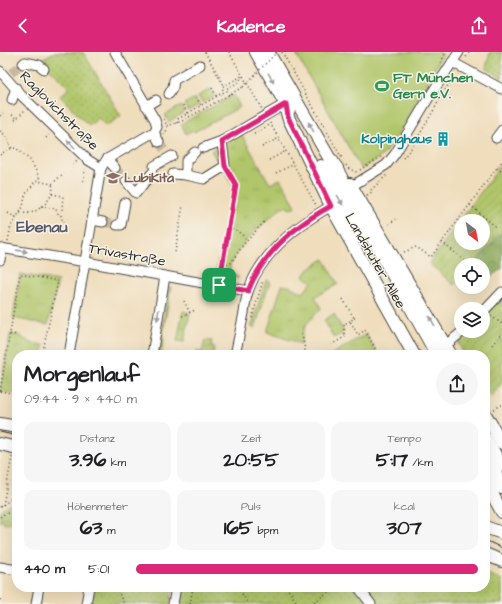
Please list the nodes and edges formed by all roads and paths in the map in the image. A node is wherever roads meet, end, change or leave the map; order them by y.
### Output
1 (115, 52) edge
2 (204, 52) edge
3 (229, 52) edge
4 (256, 52) edge
5 (268, 52) edge
6 (277, 52) edge
7 (285, 52) edge
8 (470, 52) edge
9 (282, 53) edge
10 (457, 53) edge
11 (23, 64) dead end
12 (455, 64) junction
13 (200, 65) dead end
14 (44, 69) dead end
15 (5, 74) edge
16 (242, 76) junction
17 (224, 86) junction
18 (16, 88) junction
19 (212, 88) dead end
20 (502, 89) edge
21 (169, 94) dead end
22 (229, 95) junction
23 (196, 97) dead end
24 (217, 97) junction
25 (12, 100) dead end
26 (156, 100) dead end
27 (286, 104) junction
28 (182, 105) dead end
29 (201, 105) junction
30 (146, 106) junction
31 (27, 107) dead end
32 (3, 113) dead end
33 (187, 113) junction
34 (12, 115) dead end
35 (266, 115) junction
36 (0, 116) edge
37 (17, 118) junction
38 (15, 120) dead end
39 (177, 123) junction
40 (271, 124) junction
41 (155, 130) junction
42 (502, 130) edge
43 (0, 131) edge
44 (254, 134) dead end
45 (48, 136) dead end
46 (46, 138) dead end
47 (279, 138) junction
48 (496, 138) dead end
49 (222, 141) junction
50 (159, 142) tunnel mouth
51 (262, 147) dead end
52 (12, 149) junction
53 (286, 151) junction
54 (0, 154) edge
55 (169, 156) dead end
56 (87, 159) junction
57 (107, 159) junction
58 (269, 160) dead end
59 (502, 161) edge
60 (398, 163) dead end
61 (294, 164) junction
62 (326, 164) junction
63 (225, 166) junction
64 (101, 168) junction
65 (114, 168) tunnel mouth
66 (497, 168) junction
67 (390, 172) dead end
68 (502, 172) edge
69 (276, 173) dead end
70 (361, 173) dead end
71 (64, 174) dead end
72 (173, 174) dead end
73 (186, 175) junction
74 (126, 181) tunnel mouth
75 (42, 182) junction
76 (52, 184) junction
77 (83, 185) dead end
78 (352, 186) junction
79 (52, 194) junction
80 (366, 196) dead end
81 (125, 203) dead end
82 (470, 204) junction
83 (183, 205) dead end
84 (41, 206) junction
85 (327, 208) junction
86 (62, 210) dead end
87 (8, 213) dead end
88 (20, 213) junction
89 (16, 218) junction
90 (396, 219) dead end
91 (92, 220) junction
92 (265, 221) dead end
93 (103, 222) tunnel mouth
94 (66, 223) dead end
95 (389, 224) dead end
96 (117, 225) dead end
97 (496, 227) dead end
98 (228, 228) junction
99 (248, 240) junction
100 (442, 242) junction
101 (3, 248) edge
102 (175, 252) dead end
103 (404, 252) dead end
104 (461, 258) edge
105 (0, 260) edge
106 (86, 262) junction
107 (223, 263) junction
108 (165, 276) junction
109 (264, 276) dead end
110 (219, 285) junction
111 (248, 291) junction
112 (502, 292) edge
113 (343, 299) dead end
114 (184, 301) dead end
115 (490, 305) edge
116 (195, 310) dead end
117 (190, 313) junction
118 (182, 316) dead end
119 (490, 316) edge
120 (354, 318) junction
121 (358, 318) dead end
122 (350, 321) junction
123 (251, 322) dead end
124 (502, 324) edge
125 (502, 333) edge
126 (10, 334) junction
127 (302, 334) dead end
128 (18, 335) dead end
129 (457, 338) edge
130 (331, 345) dead end
131 (492, 345) dead end
132 (43, 350) edge
133 (70, 350) edge
134 (153, 350) edge
135 (236, 350) edge
136 (305, 350) edge
137 (376, 350) edge
138 (411, 350) edge
139 (425, 350) edge
140 (444, 350) edge
141 (444, 350) edge
142 (447, 350) edge
143 (0, 391) edge
144 (12, 393) edge
145 (502, 405) edge
146 (490, 411) edge
147 (490, 414) edge
148 (0, 424) edge
149 (12, 426) edge
150 (502, 443) edge
151 (0, 447) edge
152 (490, 448) edge
153 (12, 451) edge
154 (12, 465) edge
155 (490, 466) edge
156 (502, 469) edge
157 (502, 487) edge
158 (490, 490) edge
159 (12, 499) edge
160 (3, 505) junction
161 (0, 507) edge
162 (502, 512) edge
163 (12, 514) edge
164 (0, 517) edge
165 (490, 529) edge
166 (502, 533) edge
167 (490, 556) edge
168 (502, 561) edge
169 (0, 566) edge
170 (12, 569) edge
171 (38, 592) edge
172 (88, 592) edge
173 (118, 592) edge
174 (175, 592) edge
175 (192, 592) edge
176 (241, 592) edge
177 (290, 592) edge
178 (329, 592) edge
179 (362, 592) edge
180 (3, 598) dead end
181 (0, 600) edge
182 (36, 604) edge
183 (86, 604) edge
184 (124, 604) edge
185 (173, 604) edge
186 (190, 604) edge
187 (248, 604) edge
188 (298, 604) edge
189 (311, 604) edge
190 (370, 604) edge

1 - 30 street
2 - 17 path
3 - 16 path
4 -> 27 main road, Landshuter Allee
62 -> 5 main road, Landshuter Allee
6 - 22 path, bridge
7 - 9 path
8 - 12 path
9 - 70 path
10 - 12 street
11 - 14 street
12 - 20 street
12 - 60 path
12 - 78 street
13 - 21 street
15 - 18 street, Raglovichstraße
16 - 17 path
16 - 22 path
16 - 35 path
17 - 24 path
18 - 25 street
56 -> 18 street, Raglovichstraße
19 - 24 path
22 - 39 path
23 - 29 path
24 - 29 path
26 - 30 street
27 - 35 street
27 - 62 main road, Landshuter Allee
27 - 85 main road, Landshuter Allee
28 - 33 path
29 - 33 path
30 - 41 street
31 - 37 path
32 - 36 path
33 - 39 path
34 - 37 path
35 - 40 path
35 - 49 street
37 - 38 path
39 - 41 path
40 - 44 path
40 - 47 path
41 - 50 street
41 - 57 street
42 - 48 street
43 - 52 path
45 - 46 path
47 - 51 path
47 - 53 path
49 - 63 street
49 - 73 street
52 - 54 path
52 - 75 path
53 - 58 path
53 - 61 path
55 - 74 street
56 - 64 street, Raglovichstraße
56 - 77 path
57 - 64 street
57 - 65 street
59 - 66 path
61 - 69 path
61 - 85 path
62 - 78 main road, Landshuter Allee
62 -> 139 highway, Landshuter Allee
62 - 140 highway, Landshuter Allee
63 - 73 street
63 - 98 path
64 - 91 street
66 - 68 path
66 - 82 path
67 - 80 path
71 - 76 path
72 - 73 street
75 - 76 path
75 - 88 path
76 - 79 path
141 -> 78 main road, Landshuter Allee
79 - 84 path
79 - 86 path
81 - 96 street
82 - 97 path
82 - 100 path
83 - 102 path
84 - 88 path
84 - 94 path
85 - 111 street
85 - 138 main road, Landshuter Allee
87 - 89 path
88 - 89 path
89 - 101 path
90 - 95 path
91 - 93 street
91 - 106 street
92 - 99 path
98 - 99 path
98 - 107 path
99 - 107 path
100 - 103 path
100 - 104 path
101 - 105 street
101 -> 106 street, Trivastraße
106 - 108 street, Trivastraße
106 - 133 street
107 - 110 path
108 - 110 street, Trivastraße
108 -> 134 street
109 - 123 path
110 - 111 street, Trivastraße
111 - 135 street
112 - 115 street
113 - 120 path
114 - 117 path
116 - 117 path
117 - 118 path
119 - 124 path
120 - 121 path
120 - 122 path
122 - 130 path
122 - 137 path
125 - 131 path
126 - 128 path
126 - 132 path
126 - 143 path
127 - 136 path
129 - 142 street
143 - 144 path
145 - 146 path
147 - 150 main road
148 - 149 main road
151 - 153 main road
152 - 156 highway
154 - 160 path
155 - 157 highway
158 - 162 main road
159 - 160 path
160 - 161 path
163 - 164 path
165 - 166 main road
167 - 168 main road
169 - 170 street
171 - 182 street
172 - 183 street
173 - 184 path
174 - 185 street
175 - 186 path
176 - 187 path
177 - 188 path
178 - 189 path
179 - 190 street
180 - 181 path

